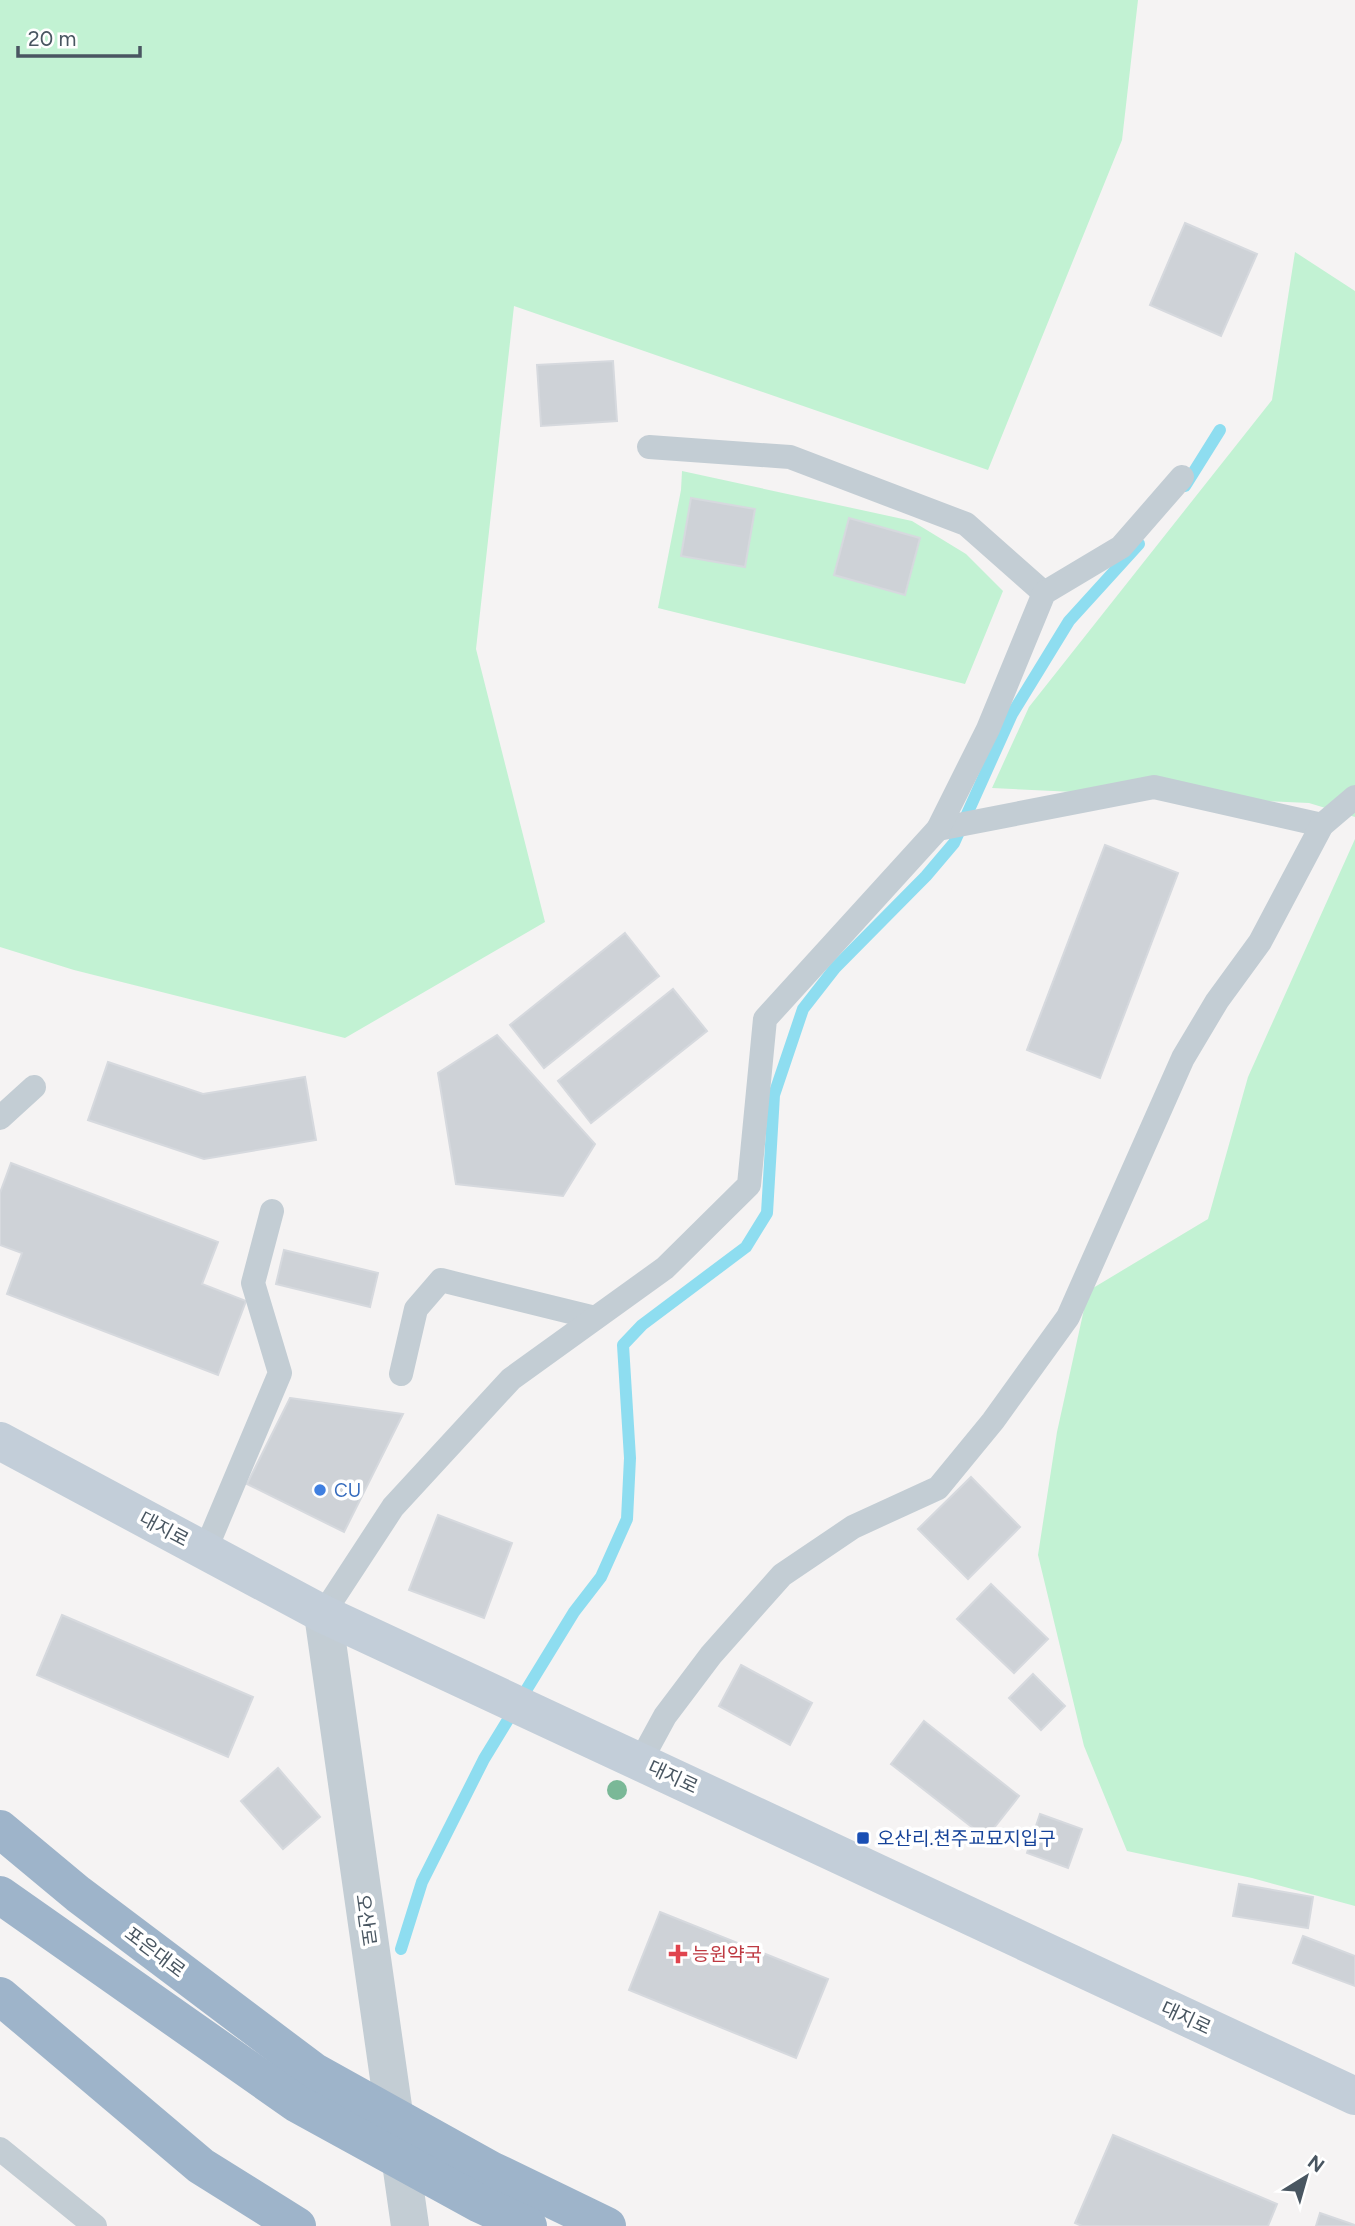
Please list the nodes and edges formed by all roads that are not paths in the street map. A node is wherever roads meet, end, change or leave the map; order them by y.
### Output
1 (649, 447) dead end
2 (1182, 477) dead end
3 (1044, 593) junction
4 (1355, 797) edge
5 (1322, 825) junction
6 (941, 828) junction
7 (34, 1087) dead end
8 (0, 1118) edge
9 (272, 1211) dead end
10 (596, 1318) junction
11 (401, 1374) dead end
12 (0, 1441) edge
13 (205, 1551) junction
14 (323, 1614) junction
15 (640, 1762) junction
16 (0, 1829) edge
17 (0, 1895) edge
18 (0, 1996) edge
19 (304, 2087) junction
20 (1355, 2096) edge
21 (0, 2149) edge
22 (485, 2187) junction
23 (95, 2226) edge
24 (297, 2226) edge
25 (410, 2226) edge
26 (528, 2226) edge
27 (607, 2226) edge

1 - 3 lane
2 - 3 lane
3 - 6 lane
4 - 5 lane
5 - 6 lane
5 - 15 lane
6 - 10 lane
7 - 8 lane
9 - 13 lane
10 - 11 lane
10 - 14 lane
12 - 13 main road, 대지로
13 - 14 main road, 대지로
14 - 15 main road, 대지로
14 - 25 street, 오산로
15 - 20 main road, 대지로
16 - 19 highway, 포은대로
17 - 19 highway
18 - 24 highway
19 - 22 highway
21 - 23 lane
22 - 26 highway
22 - 27 highway

